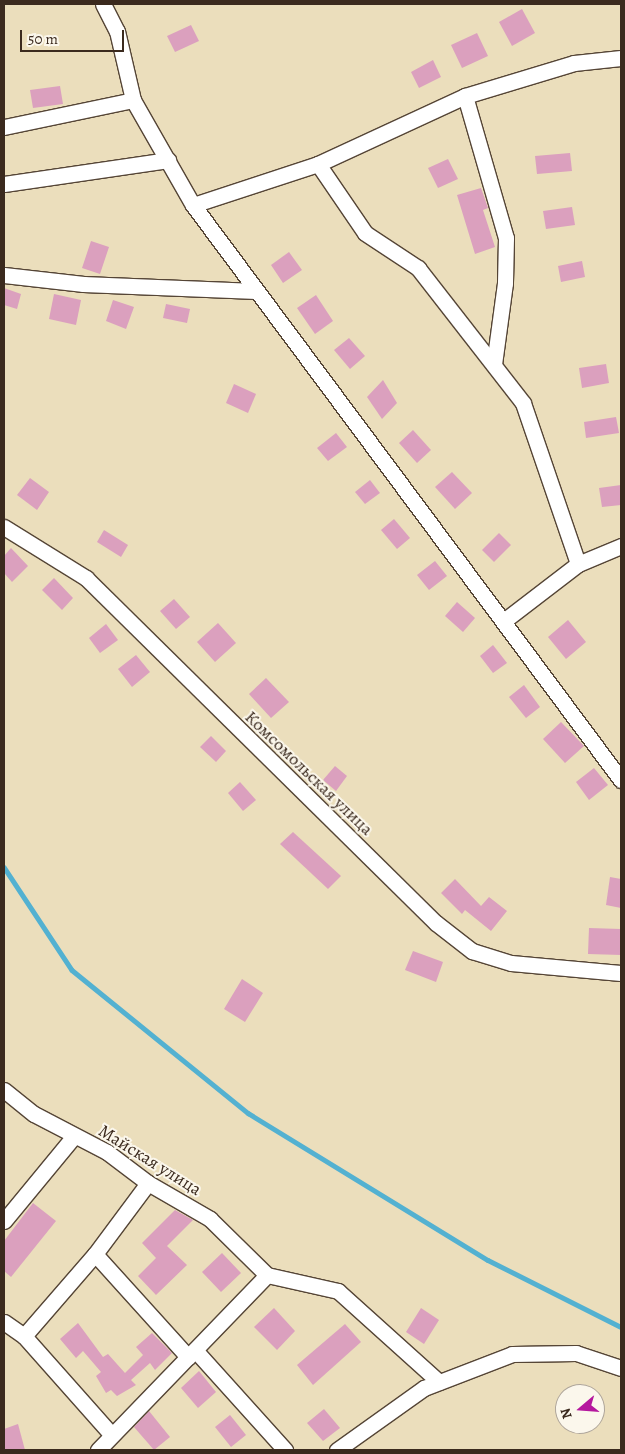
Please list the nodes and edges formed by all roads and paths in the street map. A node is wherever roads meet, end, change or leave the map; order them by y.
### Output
1 (103, 4) edge
2 (621, 58) edge
3 (465, 96) junction
4 (133, 100) junction
5 (4, 127) edge
6 (168, 160) junction
7 (318, 164) junction
8 (4, 184) edge
9 (194, 205) junction
10 (4, 275) edge
11 (256, 291) junction
12 (494, 364) junction
13 (4, 527) edge
14 (621, 546) edge
15 (578, 564) junction
16 (505, 620) junction
17 (621, 780) edge
18 (621, 973) edge
19 (4, 1090) edge
20 (74, 1136) junction
21 (148, 1183) junction
22 (4, 1221) edge
23 (95, 1254) junction
24 (267, 1275) junction
25 (4, 1322) edge
26 (24, 1336) junction
27 (192, 1353) junction
28 (621, 1368) edge
29 (439, 1382) junction
30 (112, 1434) junction
31 (98, 1450) edge
32 (285, 1450) edge
33 (337, 1450) edge

1 - 4 street
2 - 3 street
3 - 7 street
3 - 12 street
4 - 5 street
4 - 6 street
6 - 8 street
6 - 9 street
7 - 9 street
7 - 12 street
9 - 11 street
10 - 11 street
11 - 16 street
12 - 15 street
13 - 18 street, Комсомольская улица
14 - 15 street
15 - 16 street
16 - 17 street
19 - 20 street, Майская улица
20 - 21 street, Майская улица
20 - 22 street
21 - 23 street
21 - 24 street, Майская улица
23 - 26 street
23 - 27 street
24 - 27 street
24 - 29 street
25 - 26 street
26 - 30 street
27 - 30 street
27 - 32 street
28 - 29 street
29 - 33 street
30 - 31 street

